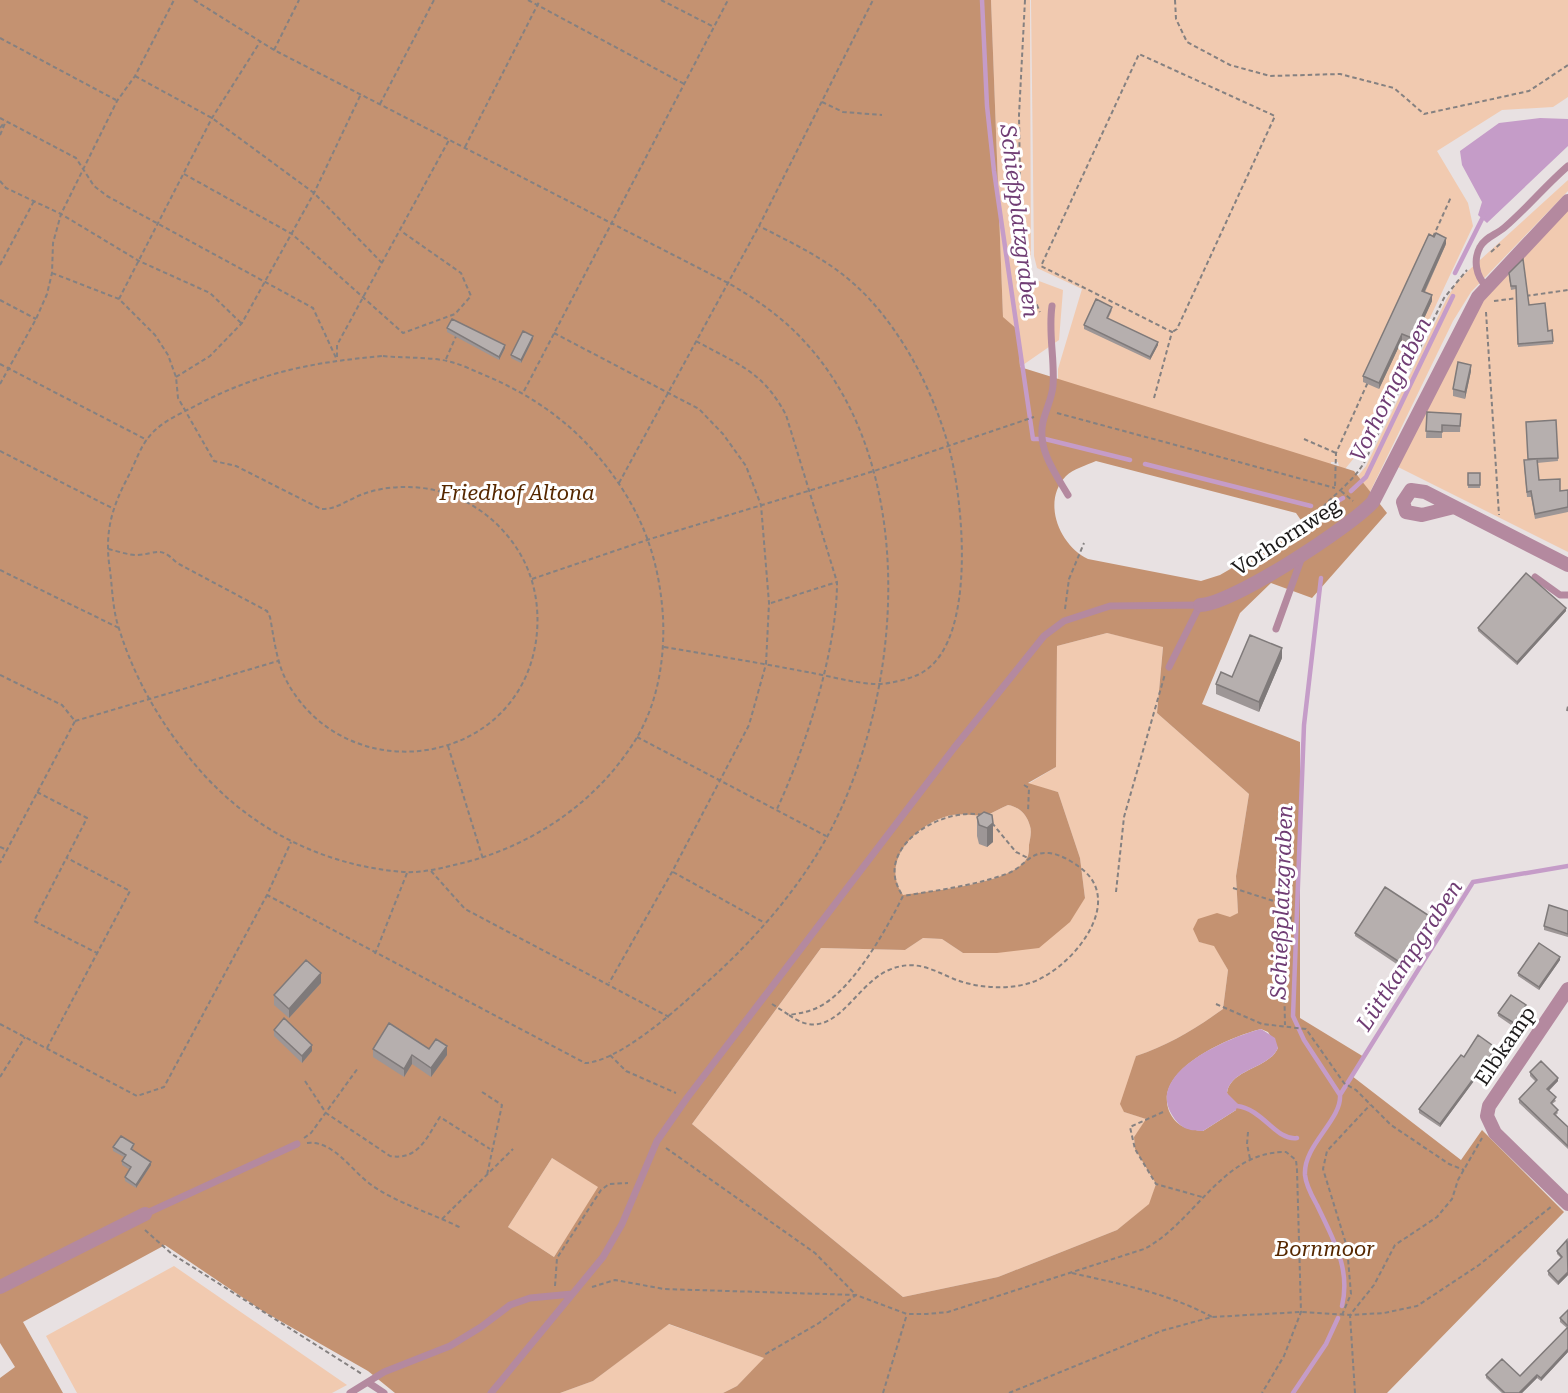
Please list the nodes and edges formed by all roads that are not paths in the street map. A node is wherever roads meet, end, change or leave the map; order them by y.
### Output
1 (1568, 165) edge
2 (1568, 201) edge
3 (1486, 286) junction
4 (1052, 306) dead end
5 (1383, 486) junction
6 (1068, 495) dead end
7 (1404, 497) junction
8 (1454, 507) junction
9 (1303, 545) junction
10 (1568, 566) edge
11 (1534, 577) edge
12 (1568, 595) edge
13 (1200, 605) junction
14 (1276, 629) dead end
15 (1169, 667) road end
16 (1568, 989) edge
17 (297, 1144) road end
18 (1565, 1200) edge
19 (139, 1217) joint
20 (0, 1287) edge
21 (573, 1294) junction
22 (369, 1383) junction
23 (350, 1393) edge
24 (384, 1393) edge
25 (491, 1393) edge

1 - 3 lane
2 - 3 street, Vorhornweg
3 - 5 street, Vorhornweg
4 - 6 lane
5 - 7 street
5 - 9 street, Vorhornweg
7 - 8 street
7 - 8 street
8 - 10 street
9 - 13 street, Vorhornweg
9 - 14 lane
11 - 12 lane
13 - 15 lane
13 - 21 lane
16 - 18 street, Elbkamp
17 - 19 lane
19 - 20 street
21 - 22 lane
21 - 25 lane
22 - 23 lane
22 - 24 lane

